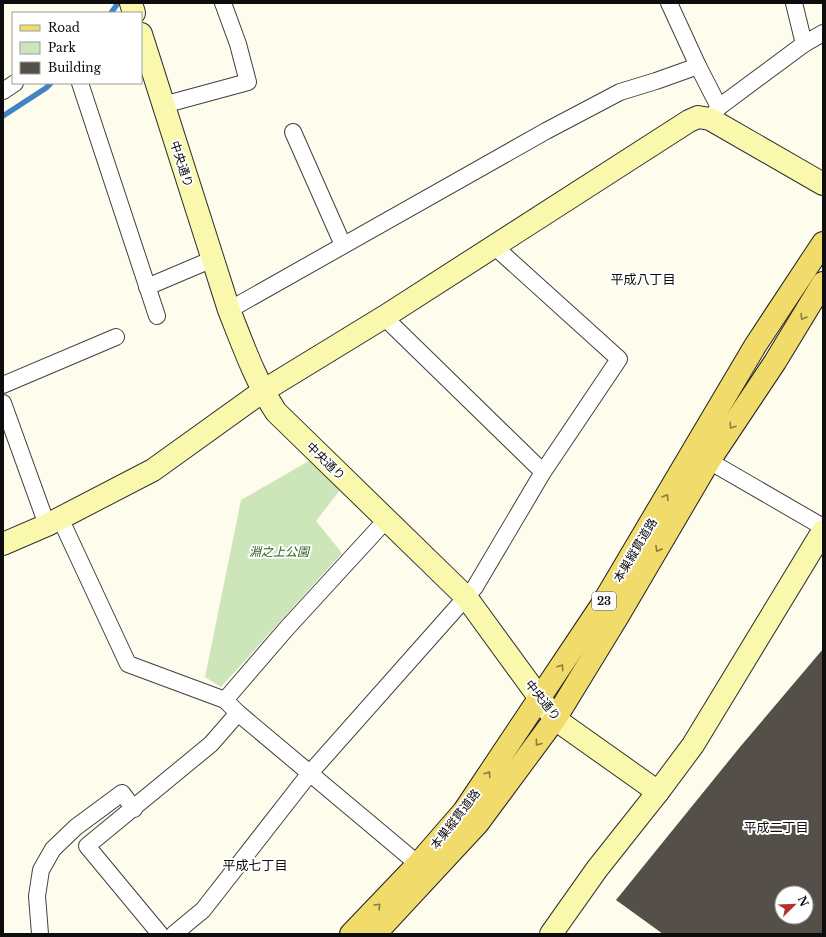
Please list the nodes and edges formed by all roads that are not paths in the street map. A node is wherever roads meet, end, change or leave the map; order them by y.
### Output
1 (131, 3) edge
2 (223, 3) edge
3 (669, 3) edge
4 (794, 3) edge
5 (121, 12) edge
6 (823, 33) edge
7 (142, 37) edge
8 (804, 44) junction
9 (698, 66) junction
10 (14, 84) edge
11 (80, 84) edge
12 (3, 91) edge
13 (163, 105) junction
14 (715, 113) junction
15 (293, 132) dead end
16 (823, 184) edge
17 (823, 244) edge
18 (343, 245) junction
19 (495, 246) junction
20 (213, 259) junction
21 (823, 283) edge
22 (147, 287) junction
23 (229, 310) junction
24 (157, 316) dead end
25 (384, 318) junction
26 (116, 337) dead end
27 (3, 385) edge
28 (262, 391) junction
29 (3, 403) edge
30 (709, 461) junction
31 (543, 472) junction
32 (387, 519) junction
33 (54, 521) junction
34 (823, 526) edge
35 (823, 531) edge
36 (3, 544) edge
37 (466, 597) junction
38 (539, 698) junction
39 (225, 700) junction
40 (238, 713) junction
41 (555, 720) junction
42 (310, 773) junction
43 (658, 792) junction
44 (134, 809) junction
45 (424, 870) junction
46 (40, 934) edge
47 (160, 934) edge
48 (174, 934) edge
49 (351, 934) edge
50 (375, 934) edge
51 (551, 934) edge

1 - 5 street
2 - 13 street
3 - 9 street
4 - 8 street
6 - 8 street
7 - 13 street, 中央通り
8 - 14 street
9 - 14 street
9 - 18 street
10 - 12 street
11 - 22 street
13 - 20 street, 中央通り
14 - 16 street
14 - 19 street
15 - 18 street
38 -> 17 main road, 本巣縦貫道路 / 23
18 - 23 street
19 - 25 street
19 - 31 street
20 - 22 street
20 - 23 street, 中央通り
21 -> 30 main road, 本巣縦貫道路 / 23
22 - 24 street
23 - 28 street, 中央通り
25 - 28 street
25 - 31 street
26 - 27 street
28 - 32 street, 中央通り
28 - 33 street
29 - 33 street
30 - 34 street
30 -> 41 main road, 本巣縦貫道路 / 23
31 - 37 street
32 - 37 street, 中央通り
32 - 39 street
33 - 36 street
33 - 39 street
35 - 43 street
37 - 38 street, 中央通り
37 - 42 street
38 - 41 street, 中央通り
45 -> 38 main road, 本巣縦貫道路 / 23
39 - 40 street
40 - 42 street
40 - 44 street
41 - 43 street, 中央通り
41 -> 45 main road, 本巣縦貫道路 / 23
42 - 45 street
42 - 48 street
43 - 51 street
44 - 46 street
44 - 47 street
49 -> 45 main road, 本巣縦貫道路 / 23
45 - 50 main road, 本巣縦貫道路 / 23

